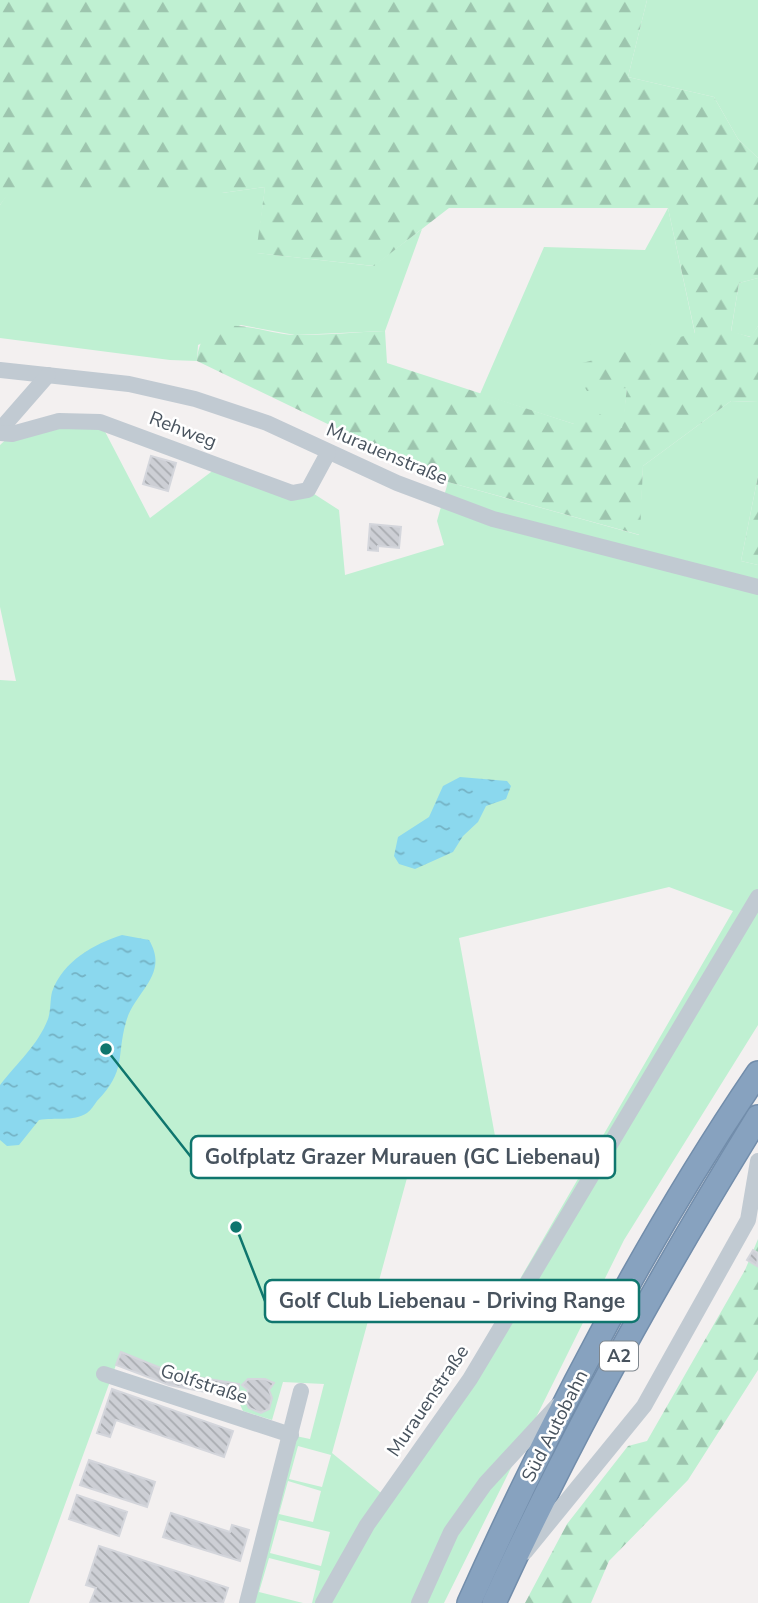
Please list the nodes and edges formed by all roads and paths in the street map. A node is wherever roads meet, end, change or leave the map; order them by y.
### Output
1 (0, 370) edge
2 (48, 375) junction
3 (0, 432) edge
4 (328, 453) junction
5 (758, 587) edge
6 (758, 897) edge
7 (758, 1073) edge
8 (758, 1117) edge
9 (758, 1161) edge
10 (104, 1374) dead end
11 (301, 1391) dead end
12 (571, 1392) junction
13 (291, 1435) junction
14 (508, 1572) junction
15 (247, 1603) edge
16 (323, 1603) edge
17 (419, 1603) edge
18 (469, 1603) edge
19 (494, 1603) edge

1 - 2 street, Murauenstraße
2 - 3 street, Rehweg
2 - 4 street, Murauenstraße
3 - 4 street, Rehweg
4 - 5 street, Murauenstraße
6 - 16 street, Murauenstraße
7 - 12 highway, Süd Autobahn / A2
8 - 14 highway, Süd Autobahn / A2
9 - 14 street
10 - 13 street, Golfstraße
11 - 13 street
12 - 17 street
12 - 18 highway, Süd Autobahn / A2
13 - 15 street
14 - 19 highway, Süd Autobahn / A2

